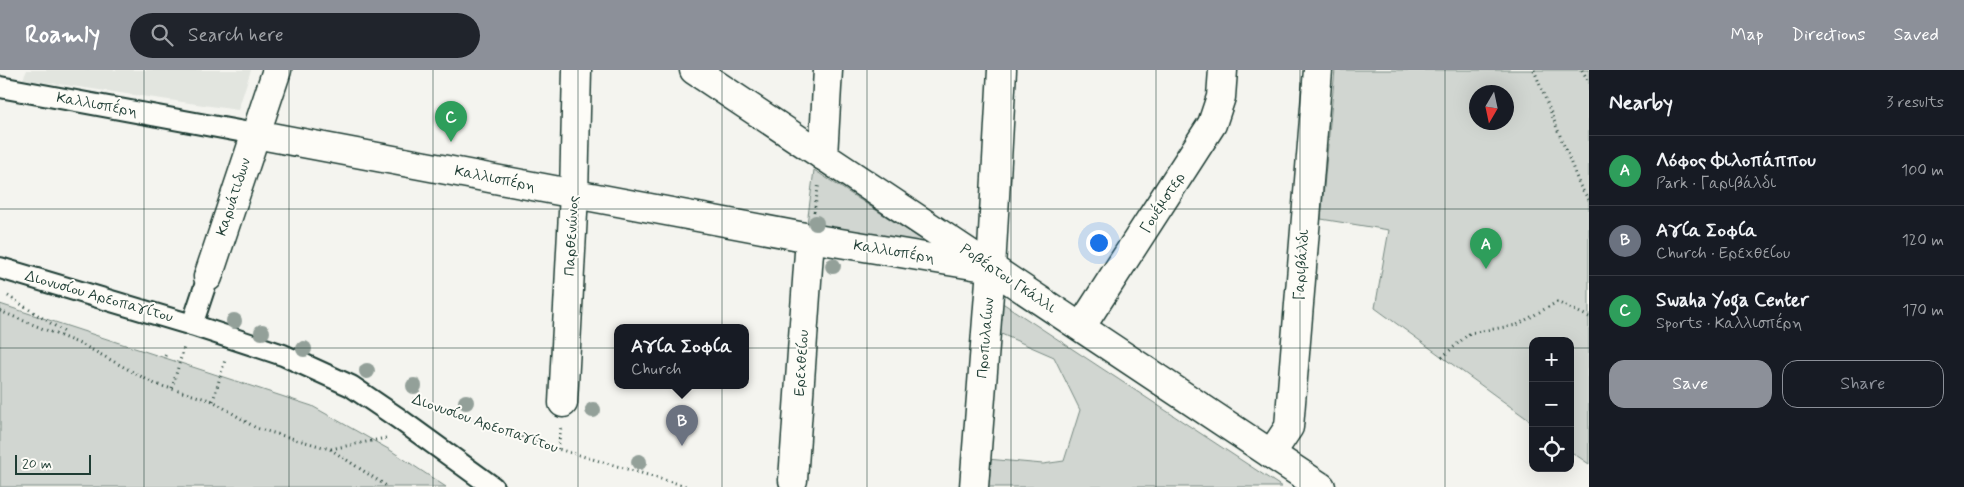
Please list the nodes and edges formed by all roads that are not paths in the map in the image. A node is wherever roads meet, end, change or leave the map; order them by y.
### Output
1 (277, 70) edge
2 (577, 70) edge
3 (694, 70) edge
4 (828, 70) edge
5 (1002, 70) edge
6 (1223, 70) edge
7 (1318, 70) edge
8 (0, 87) edge
9 (255, 134) junction
10 (823, 156) junction
11 (574, 194) junction
12 (810, 238) junction
13 (0, 268) edge
14 (991, 268) junction
15 (208, 277) joint
16 (192, 325) junction
17 (1081, 327) junction
18 (562, 411) road end
19 (1271, 454) junction
20 (793, 483) edge
21 (494, 487) edge
22 (974, 487) edge
23 (1322, 487) edge

1 - 9 street, Καρυάτιδων
2 - 11 street, Παρθενώνος
3 - 10 street, Ροβέρτου Γκάλλι
4 - 10 street
5 - 14 street, Προπυλαίων
6 - 17 street, Γουέμστερ
7 - 19 street, Γαριβάλδι
8 - 9 street, Καλλισπέρη
9 - 11 street, Καλλισπέρη
9 - 15 street, Καρυάτιδων
10 - 14 street, Ροβέρτου Γκάλλι
11 - 12 street, Καλλισπέρη
11 - 18 street, Παρθενώνος
12 - 14 street, Καλλισπέρη
12 - 20 street, Ερεχθείου
13 - 16 street, Διονυσίου Αρεοπαγίτου
14 - 17 street, Ροβέρτου Γκάλλι
14 - 22 street, Προπυλαίων
15 - 16 street, Καρυάτιδων
16 - 21 street, Διονυσίου Αρεοπαγίτου
17 - 19 street, Ροβέρτου Γκάλλι
19 - 23 street, Ροβέρτου Γκάλλι

